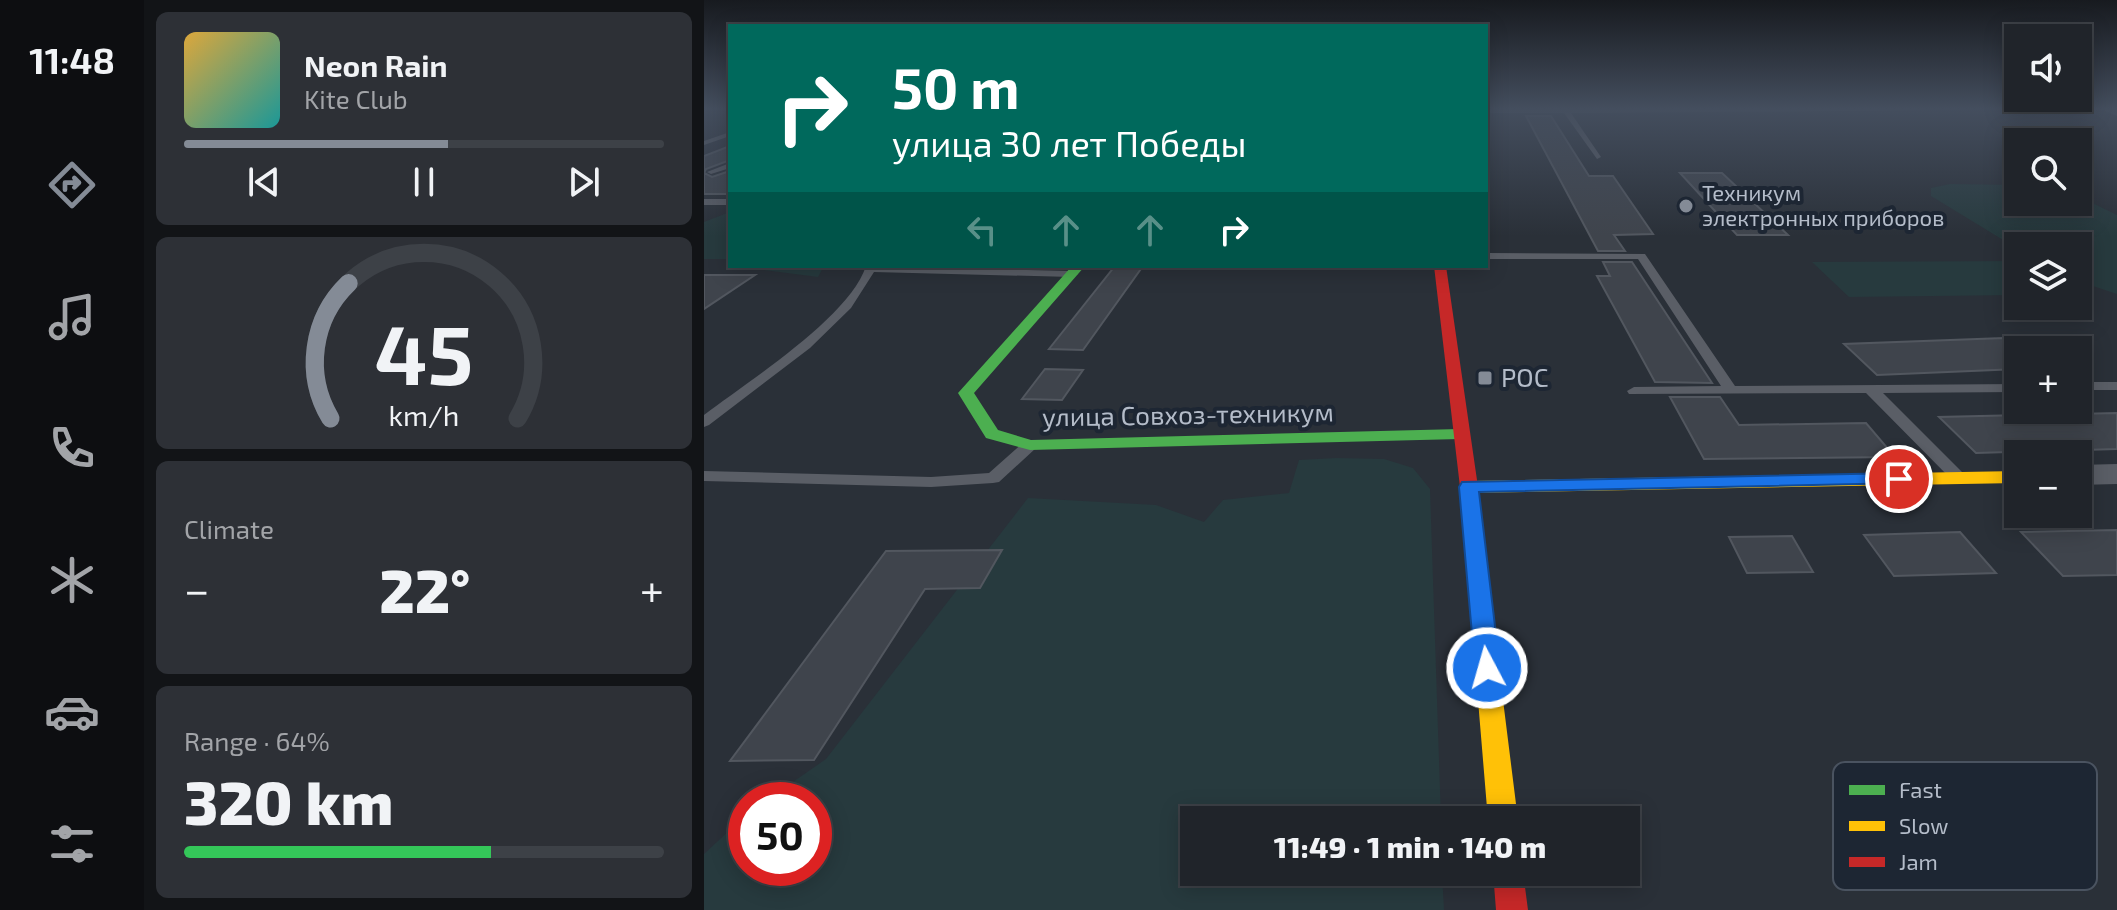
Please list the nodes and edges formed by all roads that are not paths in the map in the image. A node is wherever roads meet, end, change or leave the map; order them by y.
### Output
1 (1593, 150) edge
2 (1597, 157) dead end
3 (728, 166) edge
4 (711, 172) dead end
5 (704, 202) edge
6 (728, 202) edge
7 (1488, 256) edge
8 (871, 268) edge
9 (1440, 268) edge
10 (1076, 270) edge
11 (2092, 386) edge
12 (2117, 386) edge
13 (2004, 388) edge
14 (1731, 390) junction
15 (1871, 390) junction
16 (1634, 391) dead end
17 (704, 422) edge
18 (1460, 434) junction
19 (1030, 445) junction
20 (2117, 474) edge
21 (2092, 475) edge
22 (704, 476) edge
23 (2004, 477) edge
24 (1960, 478) junction
25 (1469, 487) junction
26 (1502, 806) edge
27 (1509, 886) edge
28 (1512, 910) edge

1 - 2 lane
3 - 4 lane
5 - 6 lane
7 - 14 lane
8 - 10 lane
8 - 17 lane
9 - 18 street
10 - 19 street, улица Совхоз-техникум
11 - 12 lane
13 - 15 lane
14 - 15 lane
14 - 16 lane
15 - 24 lane
18 - 19 street, улица Совхоз-техникум
18 - 25 street
19 - 22 lane
20 - 21 street
23 - 24 street
24 - 25 street
25 - 26 street
27 - 28 street

